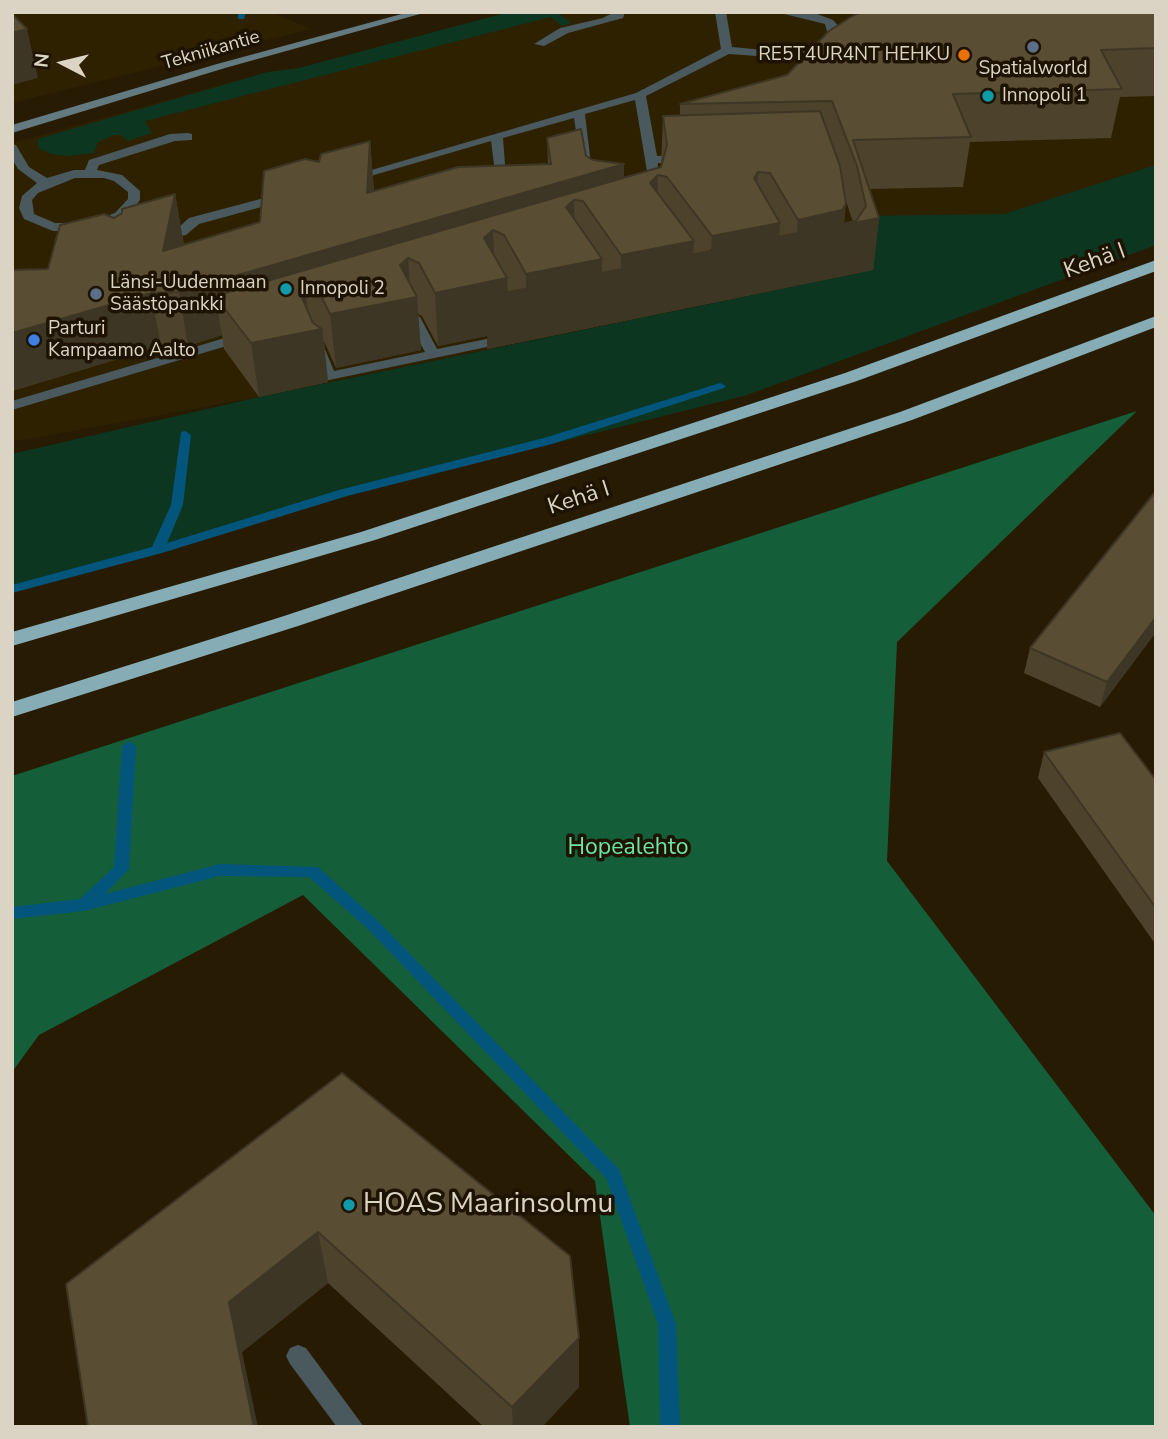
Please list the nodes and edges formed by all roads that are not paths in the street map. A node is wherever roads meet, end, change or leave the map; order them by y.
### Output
1 (422, 12) edge
2 (620, 12) edge
3 (720, 12) edge
4 (780, 12) edge
5 (540, 44) dead end
6 (727, 50) junction
7 (640, 95) junction
8 (579, 113) junction
9 (12, 129) edge
10 (497, 136) junction
11 (12, 148) edge
12 (122, 154) dead end
13 (691, 159) edge
14 (651, 160) junction
15 (18, 170) edge
16 (90, 173) junction
17 (46, 183) junction
18 (332, 183) edge
19 (655, 184) edge
20 (591, 192) edge
21 (292, 194) edge
22 (504, 198) edge
23 (149, 234) edge
24 (1156, 265) edge
25 (413, 317) edge
26 (1156, 321) edge
27 (516, 324) dead end
28 (253, 333) edge
29 (316, 345) dead end
30 (433, 354) junction
31 (12, 405) edge
32 (12, 639) edge
33 (12, 710) edge
34 (298, 1356) dead end
35 (352, 1427) edge

1 - 9 main road, Tekniikantie
2 - 5 street
3 - 6 street
4 - 6 street
6 - 7 street
7 - 8 street
7 - 14 street
8 - 10 street
8 - 20 street
10 - 18 street
10 - 22 street
11 - 15 street
12 - 16 street
13 - 14 street
14 - 19 street
15 - 17 street
16 - 17 street
16 - 17 street
21 - 23 street
24 - 32 highway, Kehä I
25 - 30 street
26 - 33 highway, Kehä I
27 - 30 street
28 - 31 street
29 - 30 street
34 - 35 street

